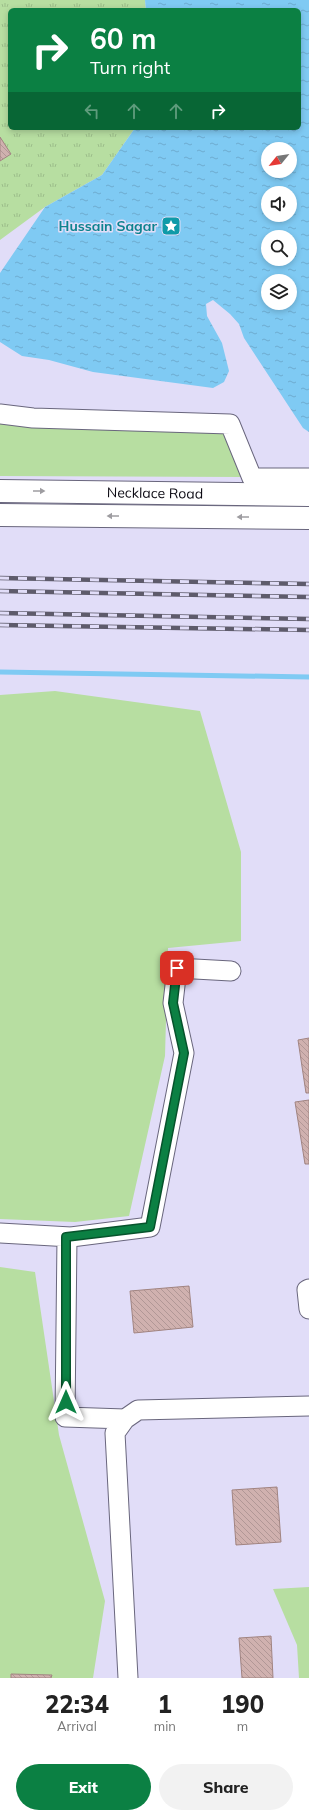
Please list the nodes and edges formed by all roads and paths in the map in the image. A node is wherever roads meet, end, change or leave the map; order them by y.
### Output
1 (0, 414) edge
2 (309, 478) edge
3 (0, 491) edge
4 (309, 495) edge
5 (0, 515) edge
6 (309, 518) edge
7 (231, 971) dead end
8 (0, 1233) edge
9 (66, 1237) junction
10 (309, 1289) edge
11 (309, 1309) edge
12 (309, 1406) edge
13 (125, 1419) junction
14 (128, 1678) edge

1 - 2 street
3 -> 4 main road, Necklace Road
6 -> 5 main road, Necklace Road
7 - 9 street
8 - 9 street
9 - 13 street
10 - 11 street
12 - 13 street
13 - 14 street

